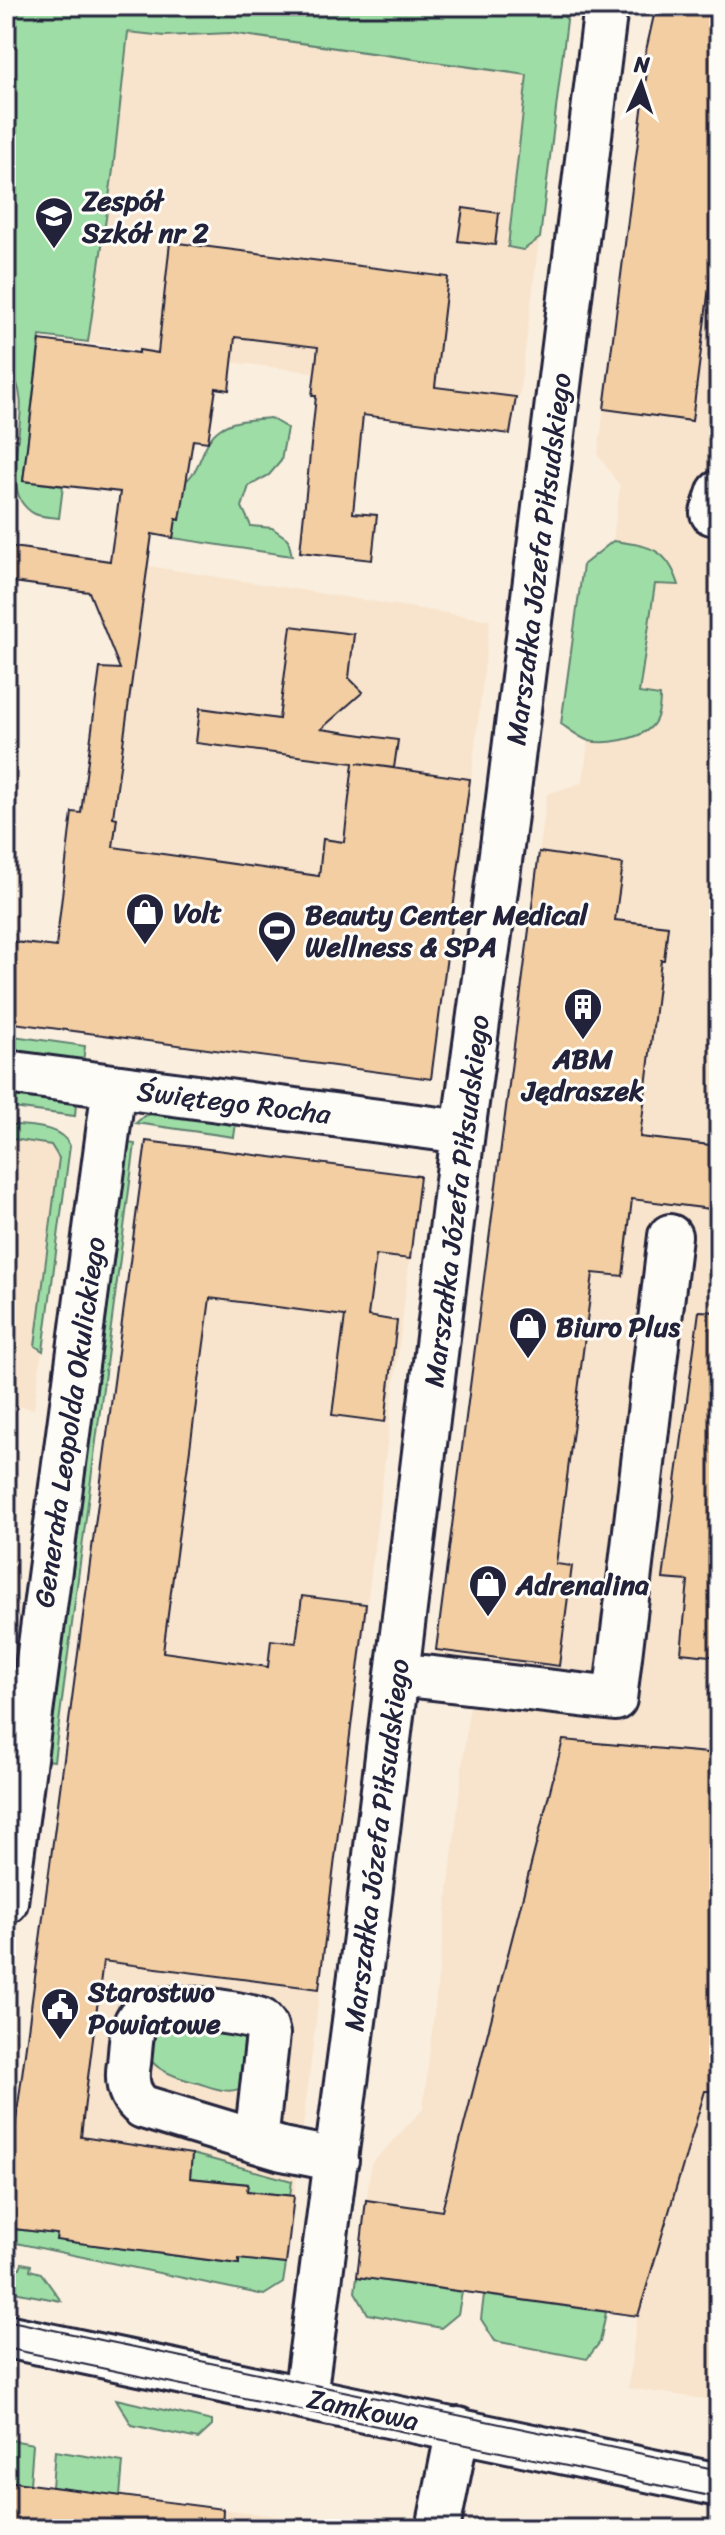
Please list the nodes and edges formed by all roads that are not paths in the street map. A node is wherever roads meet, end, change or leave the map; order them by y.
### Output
1 (606, 6) edge
2 (6, 1072) edge
3 (114, 1086) junction
4 (463, 1132) junction
5 (670, 1236) dead end
6 (398, 1674) junction
7 (6, 1902) edge
8 (256, 2141) dead end
9 (337, 2160) junction
10 (6, 2336) edge
11 (305, 2397) junction
12 (458, 2429) junction
13 (719, 2485) edge
14 (438, 2529) edge

1 - 4 street, Marszałka Józefa Piłsudskiego
2 - 3 street, Świętego Rocha
3 - 4 street, Świętego Rocha
3 - 7 street, Generała Leopolda Okulickiego
4 - 6 street, Marszałka Józefa Piłsudskiego
5 - 6 street
6 - 9 street, Marszałka Józefa Piłsudskiego
8 - 9 street
9 - 11 street, Marszałka Józefa Piłsudskiego
10 - 11 street, Zamkowa
11 - 12 street, Zamkowa
12 - 13 street, Zamkowa
12 - 14 street

